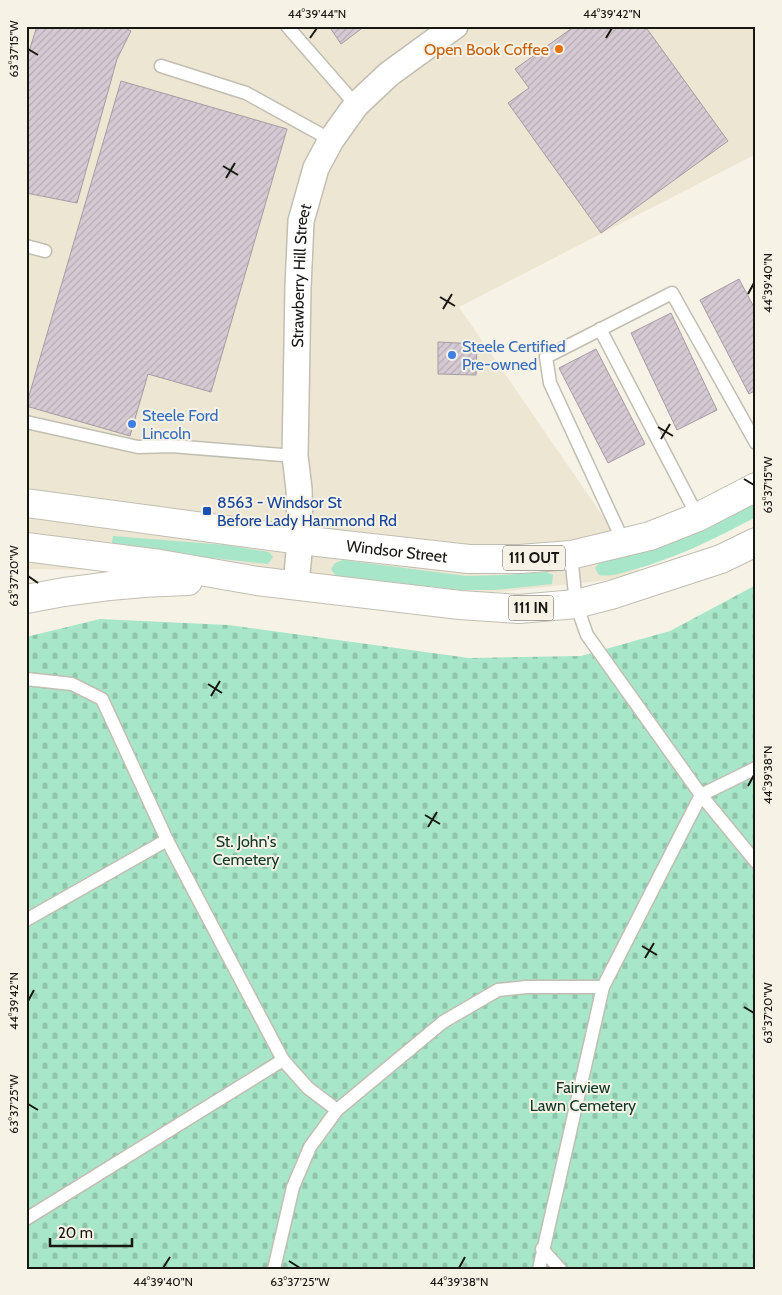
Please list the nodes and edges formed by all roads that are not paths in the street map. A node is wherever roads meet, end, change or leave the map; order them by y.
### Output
1 (287, 26) edge
2 (455, 26) edge
3 (161, 66) dead end
4 (356, 105) junction
5 (331, 140) junction
6 (26, 246) edge
7 (45, 251) dead end
8 (600, 329) junction
9 (26, 422) edge
10 (756, 443) edge
11 (295, 456) junction
12 (756, 486) edge
13 (26, 503) edge
14 (698, 517) junction
15 (300, 540) junction
16 (756, 542) edge
17 (624, 543) junction
18 (26, 547) edge
19 (571, 554) junction
20 (257, 581) junction
21 (296, 586) junction
22 (26, 599) edge
23 (576, 604) junction
24 (26, 679) edge
25 (756, 768) edge
26 (701, 795) junction
27 (167, 840) junction
28 (756, 862) edge
29 (26, 920) edge
30 (603, 987) junction
31 (283, 1060) junction
32 (337, 1110) junction
33 (26, 1220) edge
34 (542, 1250) junction
35 (274, 1269) edge
36 (539, 1269) edge
37 (560, 1269) edge

1 - 4 lane
2 - 4 street, Strawberry Hill Street
3 - 5 lane
4 - 5 street, Strawberry Hill Street
5 - 11 street, Strawberry Hill Street
6 - 7 lane
8 - 10 lane
8 - 14 lane
8 - 17 lane
9 - 11 lane
11 - 15 street, Strawberry Hill Street
12 - 14 main road, Windsor Street / 111 OUT
13 - 15 main road, Windsor Street / 111 OUT
14 - 17 main road, Windsor Street / 111 OUT
15 - 19 main road, Windsor Street / 111 OUT
15 - 21 street, Strawberry Hill Street
16 - 23 main road, 111 IN
17 - 19 main road, Windsor Street / 111 OUT
18 - 20 main road, 111 IN
19 - 23 lane
20 - 21 main road, 111 IN
20 - 22 main road
21 - 23 main road, 111 IN
23 - 26 lane
24 - 27 lane
25 - 26 lane
26 - 28 lane
26 - 30 lane
27 - 29 lane
27 - 31 lane
30 - 32 lane
30 - 34 lane
31 - 32 lane
31 - 33 lane
32 - 35 lane
34 - 36 lane
34 - 37 lane

